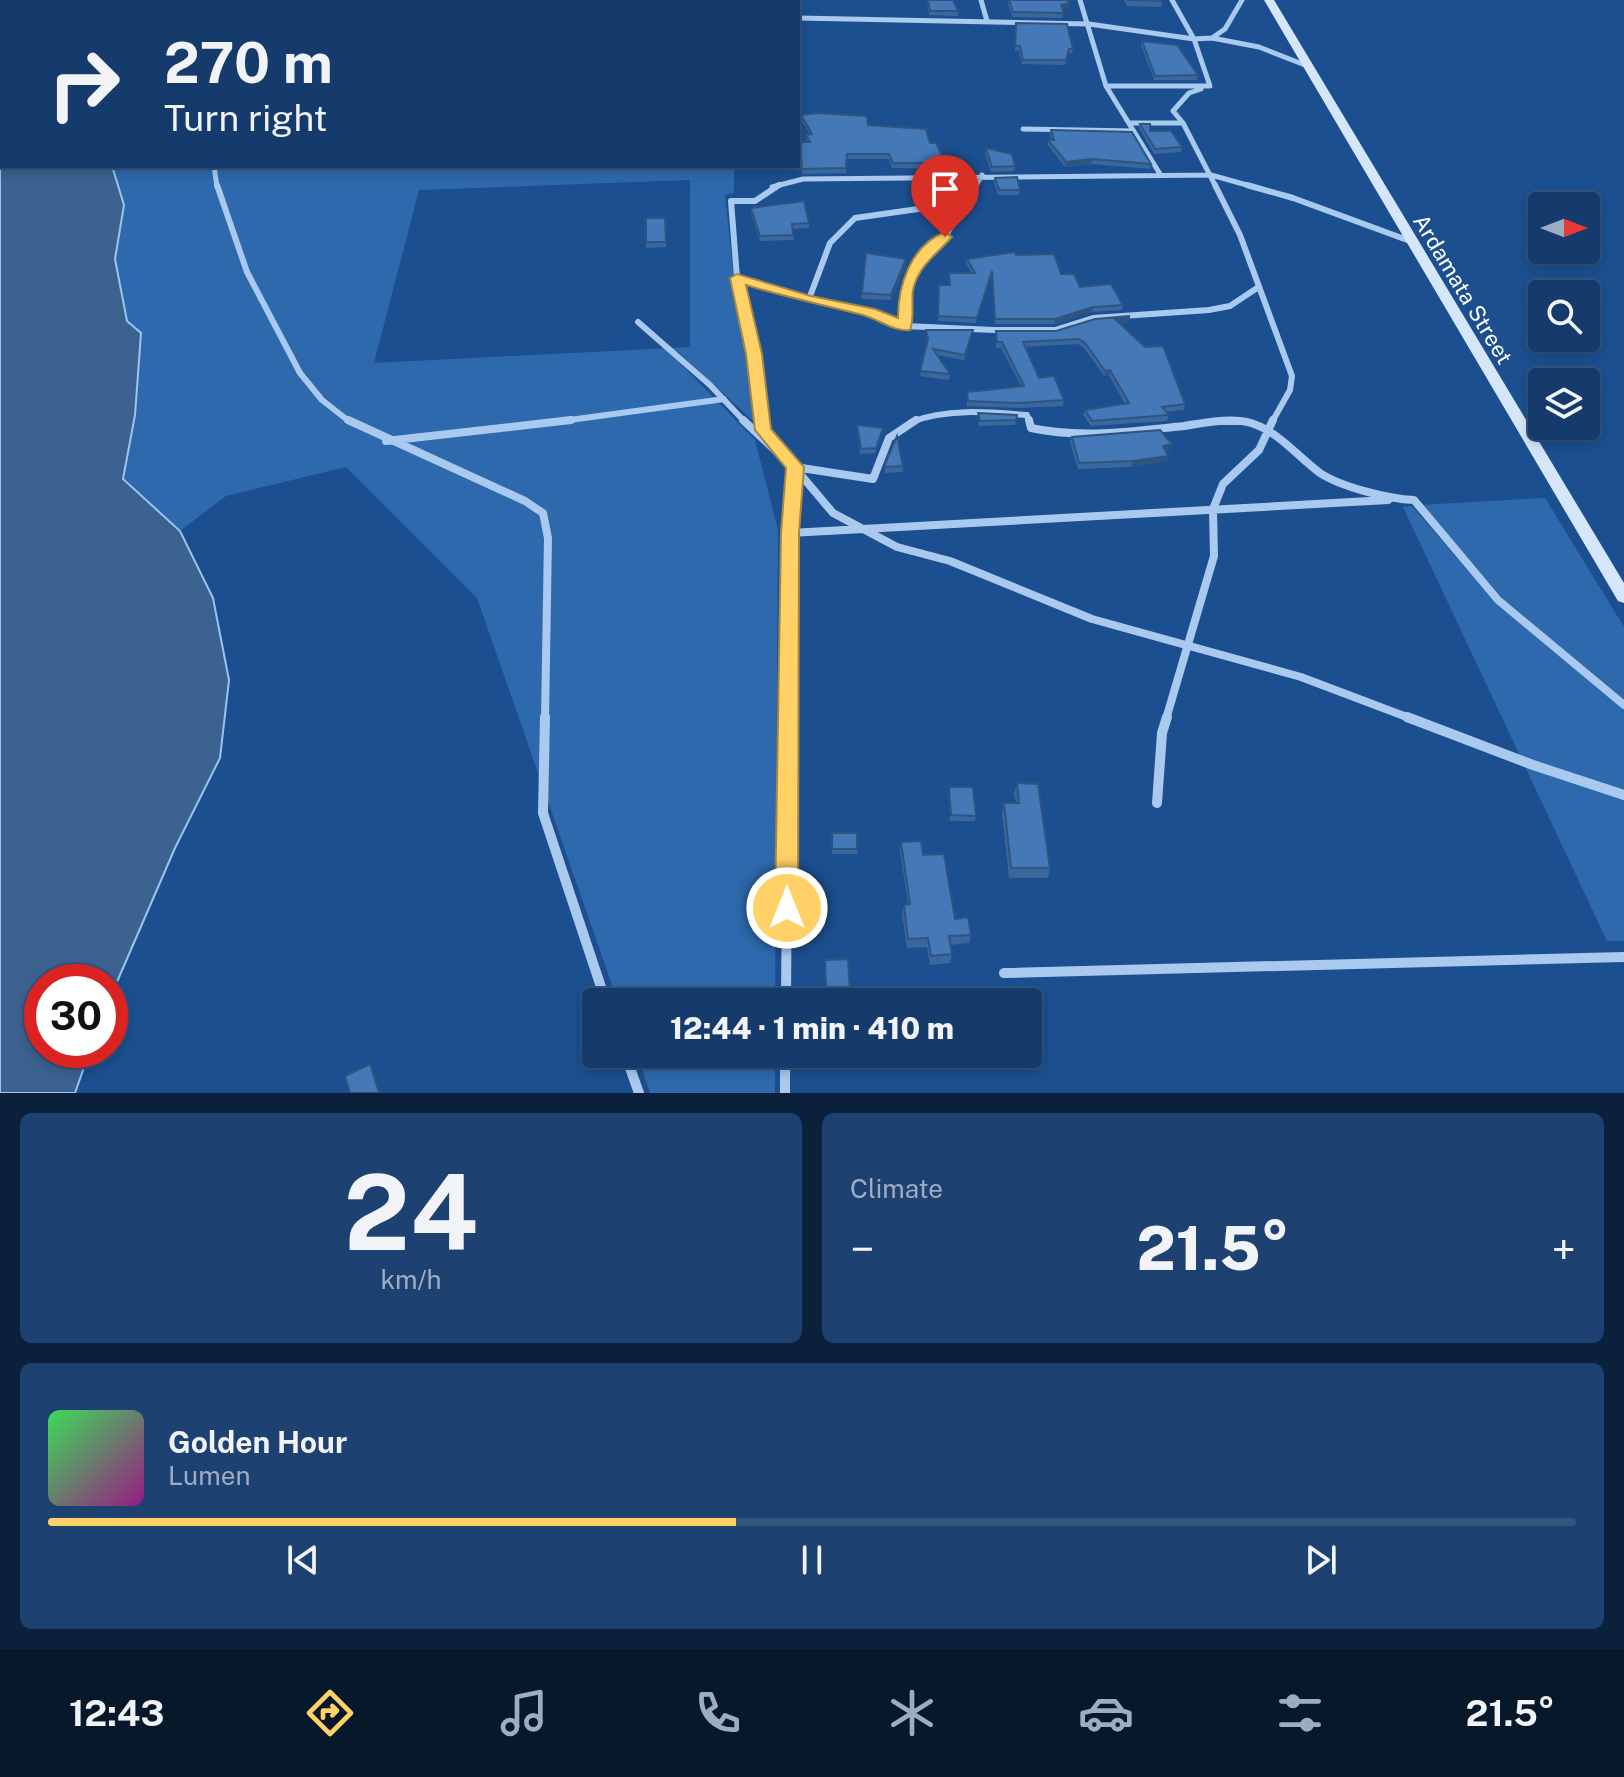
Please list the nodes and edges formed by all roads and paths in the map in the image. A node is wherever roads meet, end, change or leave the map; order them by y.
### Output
1 (981, 0) edge
2 (1080, 0) edge
3 (1172, 0) edge
4 (1242, 0) edge
5 (1269, 0) edge
6 (800, 18) edge
7 (987, 21) junction
8 (1089, 24) junction
9 (1212, 38) junction
10 (1194, 39) junction
11 (1310, 67) junction
12 (1106, 86) junction
13 (1210, 86) junction
14 (1130, 123) junction
15 (1183, 123) junction
16 (1023, 129) dead end
17 (1134, 131) junction
18 (214, 168) edge
19 (1160, 174) junction
20 (982, 175) junction
21 (1211, 175) junction
22 (967, 202) junction
23 (1410, 241) junction
24 (737, 278) junction
25 (1257, 288) junction
26 (809, 299) junction
27 (638, 322) dead end
28 (905, 326) junction
29 (724, 399) junction
30 (1268, 430) junction
31 (386, 441) junction
32 (795, 467) junction
33 (1392, 499) junction
34 (1213, 509) junction
35 (866, 529) junction
36 (790, 533) junction
37 (1624, 597) edge
38 (1188, 647) junction
39 (1624, 705) edge
40 (1624, 795) edge
41 (1157, 803) dead end
42 (1624, 957) edge
43 (1004, 973) dead end
44 (601, 988) edge
45 (786, 988) edge
46 (630, 1068) edge
47 (785, 1068) edge
48 (639, 1093) edge
49 (785, 1093) edge

1 - 7 street
2 - 8 street
3 - 10 street
4 - 9 street
5 - 11 main road, Ardamata Street
6 - 7 street
7 - 8 street
8 - 10 street
8 - 12 street
9 - 10 street
9 - 11 street
10 - 13 street
11 - 23 main road, Ardamata Street
12 - 13 street
12 - 14 street
13 - 15 street
14 - 15 street
14 - 17 street
15 - 21 street
16 - 17 street
17 - 19 street
18 - 31 street
19 - 20 street
19 - 21 street
20 - 22 street
20 - 24 street
21 - 23 street
21 - 25 street
22 - 26 street
22 - 28 street
23 - 37 main road, Ardamata Street
24 - 26 street
24 - 32 street
25 - 28 street
25 - 30 street
26 - 28 street
27 - 29 street
29 - 31 street
29 - 32 street
30 - 32 street
30 - 33 street
30 - 34 street
31 - 44 street
32 - 35 street
32 - 36 street
33 - 34 street
33 - 39 street
34 - 35 street
34 - 38 street
35 - 36 street
35 - 38 street
36 - 45 street
38 - 40 street
38 - 41 street
42 - 43 street
46 - 48 street
47 - 49 street

